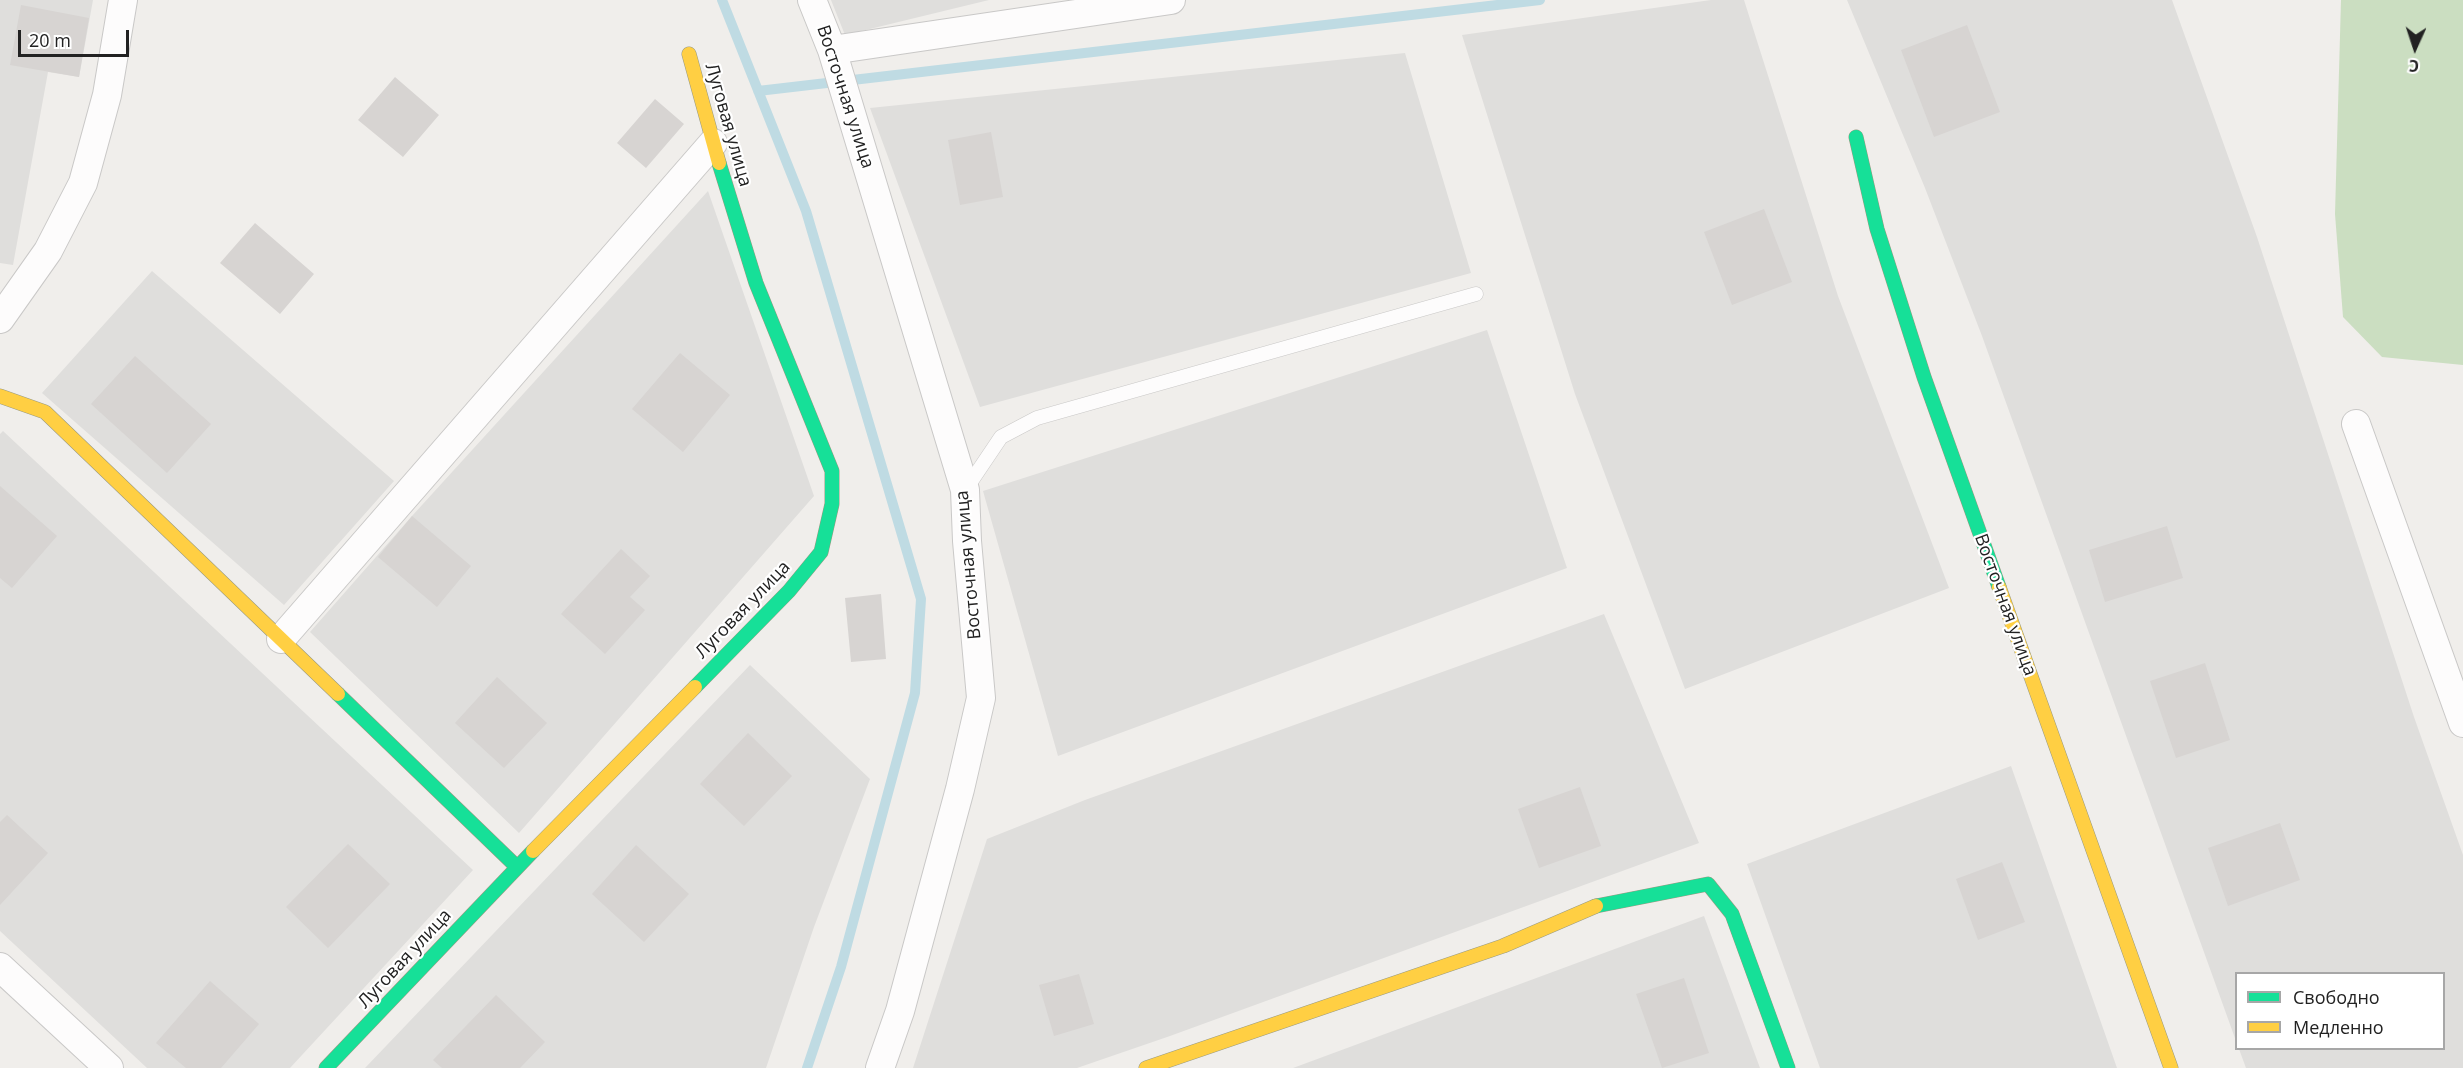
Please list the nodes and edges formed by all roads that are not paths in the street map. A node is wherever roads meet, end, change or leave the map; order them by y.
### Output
1 (123, 0) edge
2 (812, 0) edge
3 (1170, 0) edge
4 (689, 54) dead end
5 (834, 57) junction
6 (1856, 137) dead end
7 (713, 143) junction
8 (1476, 294) dead end
9 (0, 319) edge
10 (0, 396) edge
11 (2356, 424) dead end
12 (965, 490) junction
13 (280, 639) junction
14 (2463, 723) edge
15 (517, 867) junction
16 (0, 967) edge
17 (109, 1068) edge
18 (327, 1068) edge
19 (880, 1068) edge
20 (1146, 1068) edge
21 (1788, 1068) edge
22 (2170, 1068) edge

1 - 9 street
2 - 5 street, Восточная улица
3 - 5 street
4 - 7 street, Луговая улица
5 - 12 street, Восточная улица
6 - 22 street, Восточная улица
7 - 13 street
7 - 15 street, Луговая улица
8 - 12 lane
10 - 13 street
11 - 14 street
12 - 19 street, Восточная улица
13 - 15 street
15 - 18 street, Луговая улица
16 - 17 street
20 - 21 street

